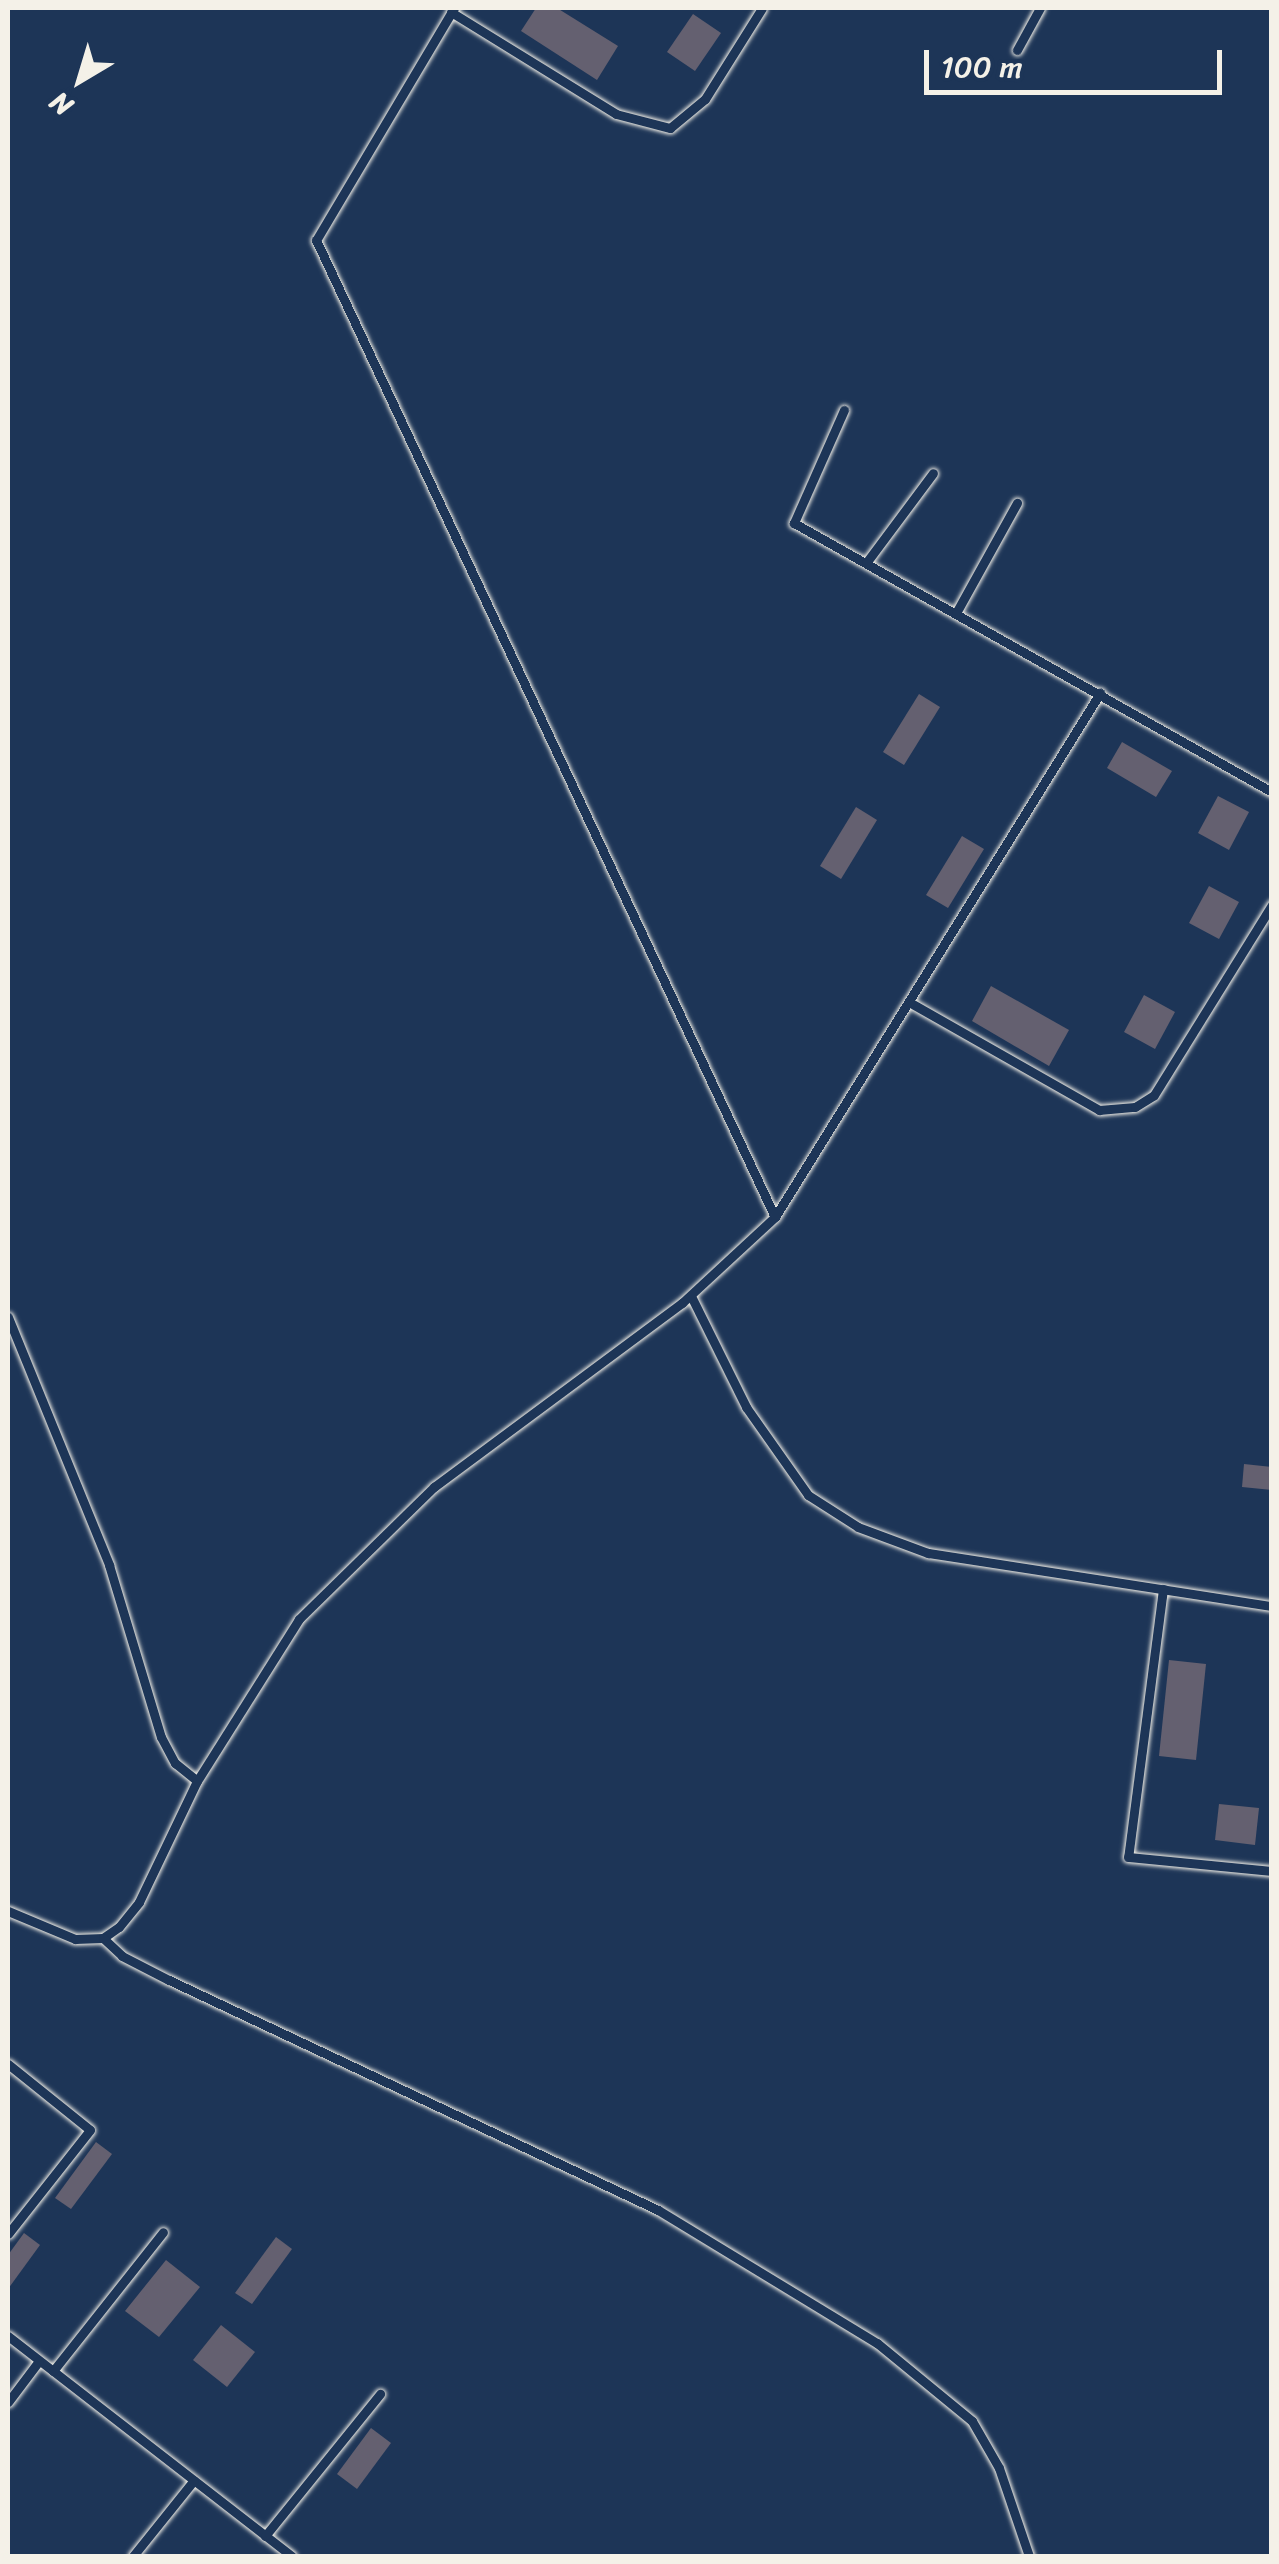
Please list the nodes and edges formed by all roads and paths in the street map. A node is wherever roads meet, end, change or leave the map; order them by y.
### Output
1 (762, 8) edge
2 (1040, 8) edge
3 (453, 10) edge
4 (1017, 50) dead end
5 (844, 410) dead end
6 (933, 473) dead end
7 (1017, 503) dead end
8 (866, 563) junction
9 (956, 613) junction
10 (1100, 694) junction
11 (1272, 792) edge
12 (1272, 905) edge
13 (909, 1002) junction
14 (775, 1217) junction
15 (691, 1296) junction
16 (8, 1317) edge
17 (1162, 1589) junction
18 (1272, 1606) edge
19 (197, 1781) junction
20 (1272, 1871) edge
21 (8, 1911) edge
22 (103, 1938) junction
23 (8, 2064) edge
24 (163, 2232) dead end
25 (8, 2234) edge
26 (8, 2336) edge
27 (39, 2360) junction
28 (53, 2371) junction
29 (380, 2394) dead end
30 (8, 2402) edge
31 (194, 2480) junction
32 (266, 2536) junction
33 (133, 2556) edge
34 (292, 2556) edge
35 (1028, 2556) edge

1 - 3 lane
2 - 4 lane
3 - 14 lane
5 - 8 lane
6 - 8 lane
7 - 9 lane
8 - 9 lane
9 - 10 lane
10 - 11 lane
10 - 13 lane
12 - 13 lane
13 - 14 lane
14 - 15 lane
15 - 17 lane
15 - 19 lane
16 - 19 lane
17 - 18 lane
17 - 20 lane
19 - 22 lane
21 - 22 lane
22 - 35 lane
23 - 25 lane
24 - 28 lane
26 - 27 lane
27 - 28 lane
27 - 30 lane
28 - 31 lane
29 - 32 lane
31 - 32 lane
31 - 33 lane
32 - 34 lane

